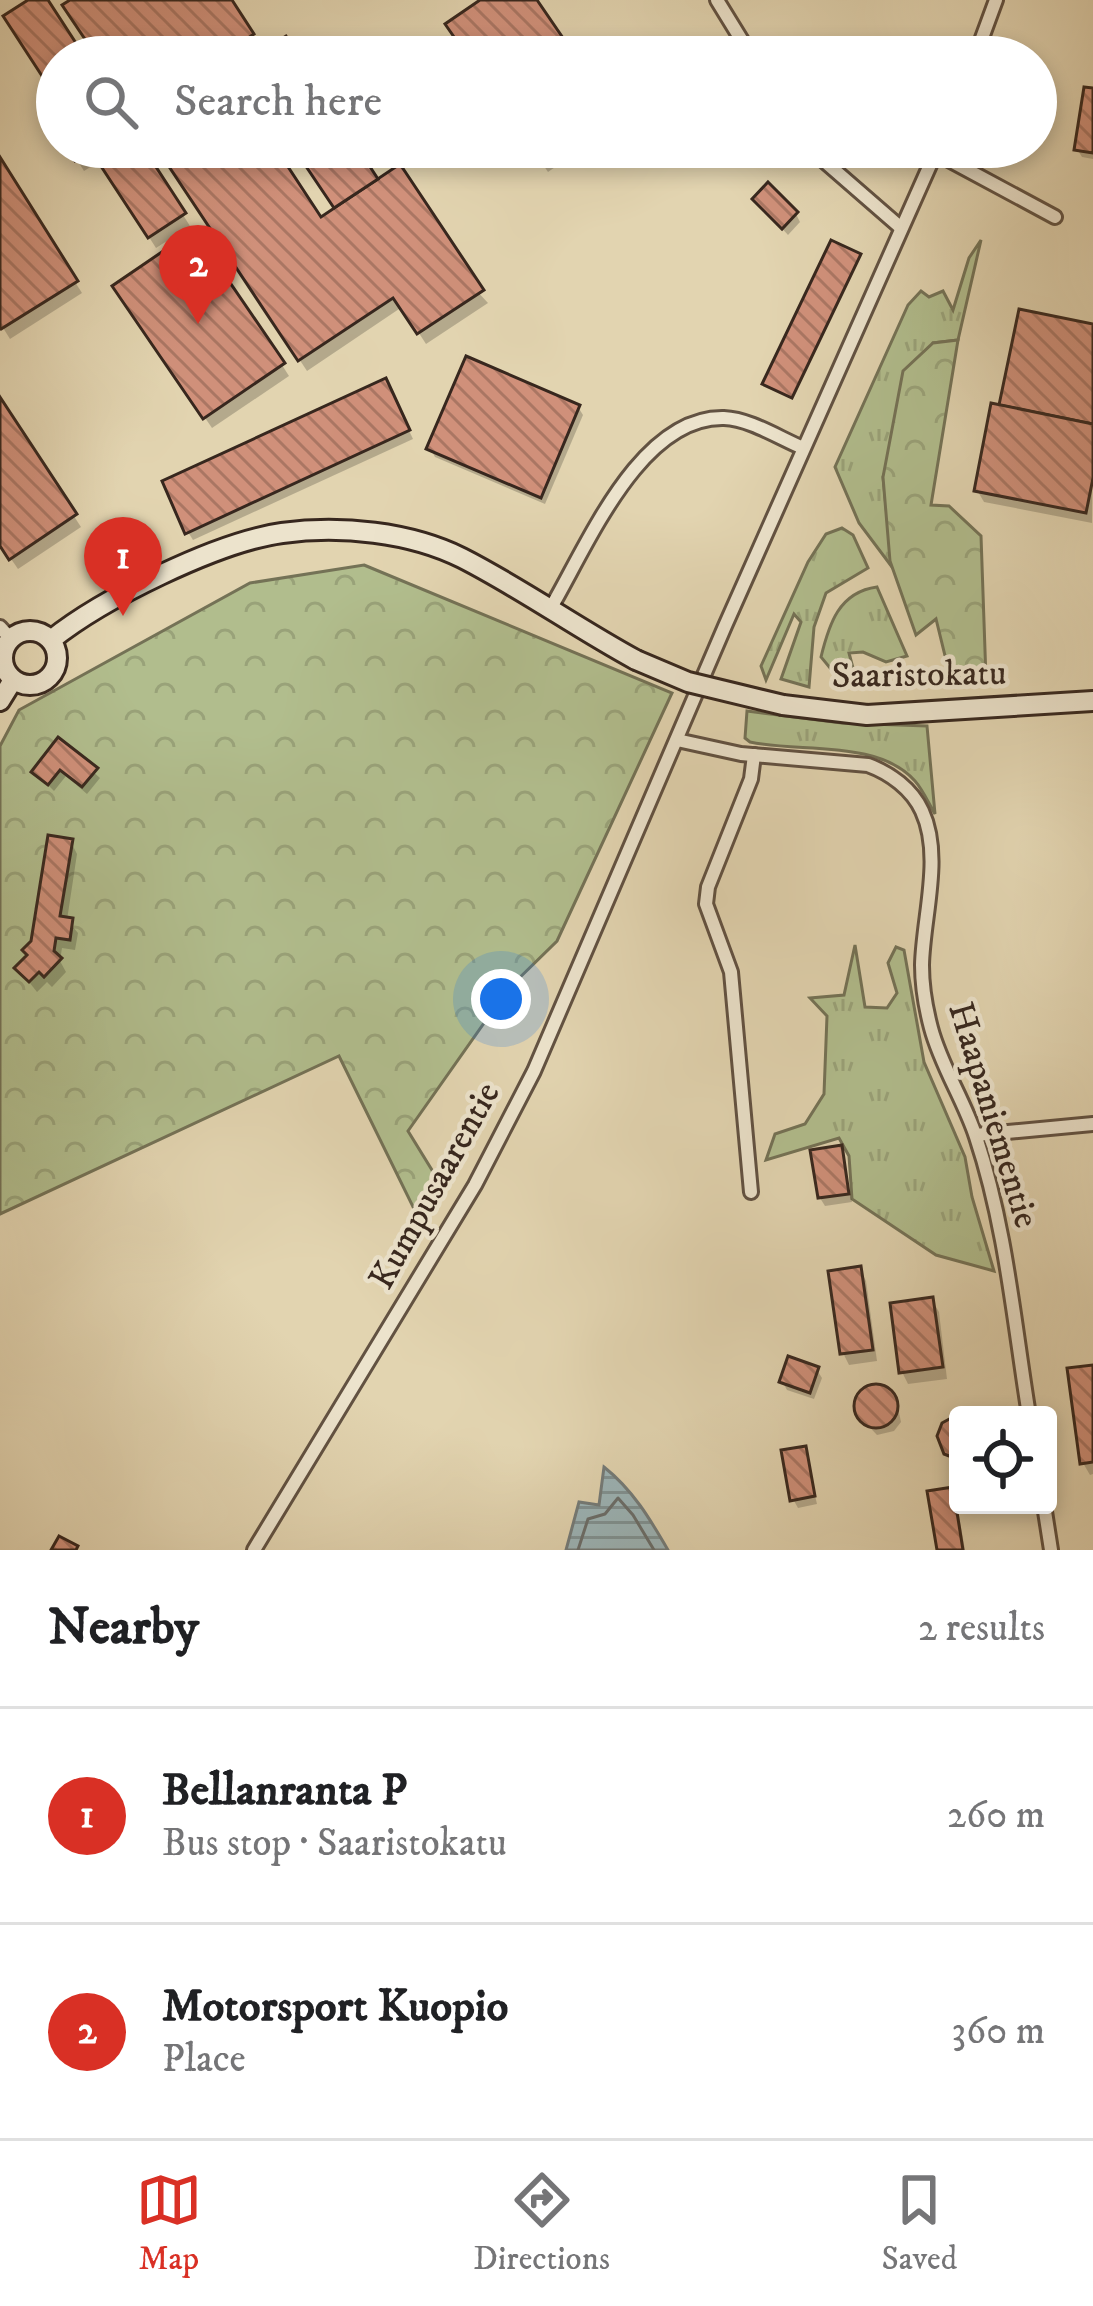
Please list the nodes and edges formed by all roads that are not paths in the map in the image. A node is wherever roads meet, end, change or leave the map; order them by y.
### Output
1 (717, 0) edge
2 (996, 0) edge
3 (739, 36) edge
4 (982, 36) edge
5 (832, 168) edge
6 (928, 168) edge
7 (969, 168) edge
8 (1055, 217) dead end
9 (900, 227) junction
10 (803, 448) junction
11 (549, 611) junction
12 (6, 633) edge
13 (51, 640) junction
14 (13, 680) junction
15 (0, 700) edge
16 (1093, 701) edge
17 (676, 740) junction
18 (754, 755) junction
19 (1093, 1124) edge
20 (976, 1135) junction
21 (751, 1192) dead end
22 (1028, 1406) edge
23 (1045, 1514) edge
24 (254, 1550) edge
25 (1051, 1550) edge

1 - 3 street
2 - 4 street
5 - 9 street
6 - 9 street
7 - 8 street
9 - 10 street
10 - 11 street
10 - 17 street, Kumpusaarentie
11 - 13 main road, Saaristokatu
11 - 16 main road, Saaristokatu, bridge
12 - 13 main road
12 - 14 main road
13 - 14 main road
14 - 15 main road
17 - 18 street, Haapaniementie
17 - 24 street, Kumpusaarentie
18 - 20 street, Haapaniementie
18 - 21 street
19 - 20 street
20 - 22 street, Haapaniementie
23 - 25 street

